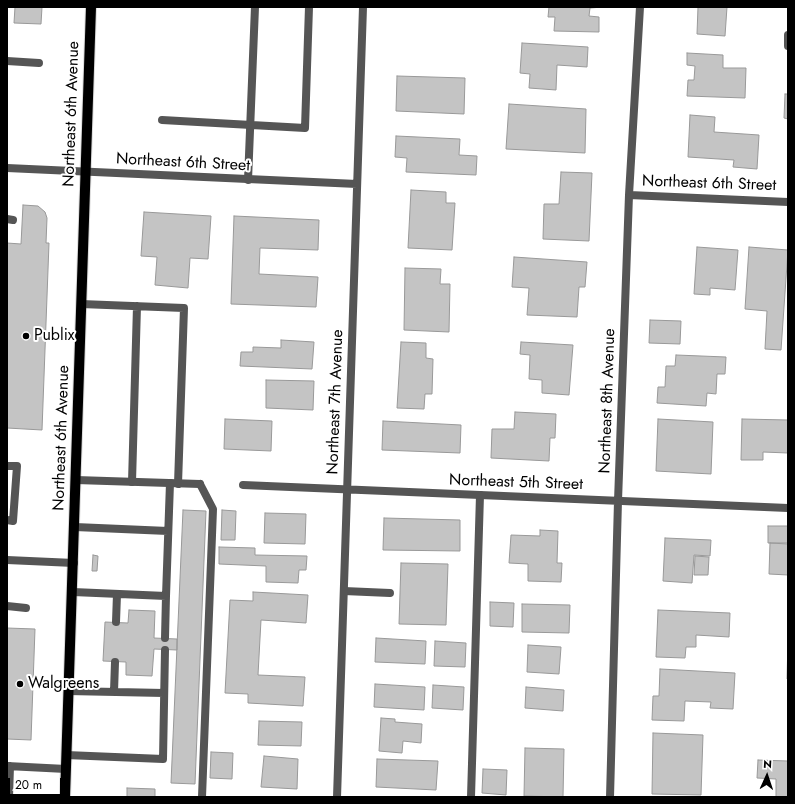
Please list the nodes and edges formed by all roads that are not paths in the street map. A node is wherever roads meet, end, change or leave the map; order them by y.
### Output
1 (91, 7) edge
2 (255, 7) edge
3 (309, 7) edge
4 (363, 7) edge
5 (640, 7) edge
6 (788, 35) edge
7 (788, 46) edge
8 (7, 61) edge
9 (39, 63) dead end
10 (162, 120) dead end
11 (251, 126) junction
12 (7, 168) edge
13 (85, 173) junction
14 (248, 180) junction
15 (358, 184) junction
16 (630, 195) junction
17 (788, 202) edge
18 (81, 304) junction
19 (137, 306) junction
20 (7, 466) edge
21 (76, 480) junction
22 (132, 482) junction
23 (174, 483) junction
24 (243, 485) dead end
25 (347, 490) junction
26 (480, 496) junction
27 (618, 501) junction
28 (788, 508) edge
29 (7, 520) edge
30 (75, 527) junction
31 (168, 530) junction
32 (7, 560) edge
33 (74, 563) junction
34 (344, 591) junction
35 (73, 592) junction
36 (390, 593) dead end
37 (117, 594) junction
38 (166, 596) junction
39 (7, 606) edge
40 (26, 608) dead end
41 (116, 622) dead end
42 (165, 638) dead end
43 (165, 650) dead end
44 (115, 662) dead end
45 (68, 691) junction
46 (114, 692) junction
47 (164, 693) junction
48 (66, 755) junction
49 (8, 766) edge
50 (66, 769) junction
51 (9, 797) edge
52 (65, 797) edge
53 (202, 797) edge
54 (337, 797) edge
55 (471, 797) edge
56 (610, 797) edge

1 - 13 main road, Northeast 6th Avenue
2 - 11 street
3 - 11 street
4 - 15 street, Northeast 7th Avenue
5 - 16 street, Northeast 8th Avenue
6 - 7 street
8 - 9 street
10 - 11 street
11 - 14 street
12 - 13 street, Northeast 6th Street
13 - 14 street, Northeast 6th Street
13 - 18 main road, Northeast 6th Avenue
14 - 15 street, Northeast 6th Street
15 - 25 street, Northeast 7th Avenue
16 - 17 street, Northeast 6th Street
16 - 27 street, Northeast 8th Avenue
18 - 19 street
18 - 21 main road, Northeast 6th Avenue
19 - 22 street
19 - 23 street
20 - 29 street
21 - 22 street
21 - 30 main road, Northeast 6th Avenue
22 - 23 street
23 - 31 street
23 - 53 street
24 - 25 street, Northeast 5th Street
25 - 26 street, Northeast 5th Street
25 - 34 street, Northeast 7th Avenue
26 - 27 street, Northeast 5th Street
26 - 55 street
27 - 28 street, Northeast 5th Street
27 - 56 street, Northeast 8th Avenue
30 - 31 street
30 - 33 main road, Northeast 6th Avenue
31 - 38 street
32 - 33 street
33 - 35 main road, Northeast 6th Avenue
34 - 36 street
34 - 54 street, Northeast 7th Avenue
35 - 37 street
35 - 45 main road, Northeast 6th Avenue
37 - 38 street
37 - 41 street
38 - 42 street
39 - 40 street
43 - 47 street
44 - 46 street
45 - 46 street
45 - 48 main road, Northeast 6th Avenue
46 - 47 street
47 - 48 street
48 - 50 main road, Northeast 6th Avenue
49 - 50 street
49 - 51 street
50 - 52 main road, Northeast 6th Avenue

